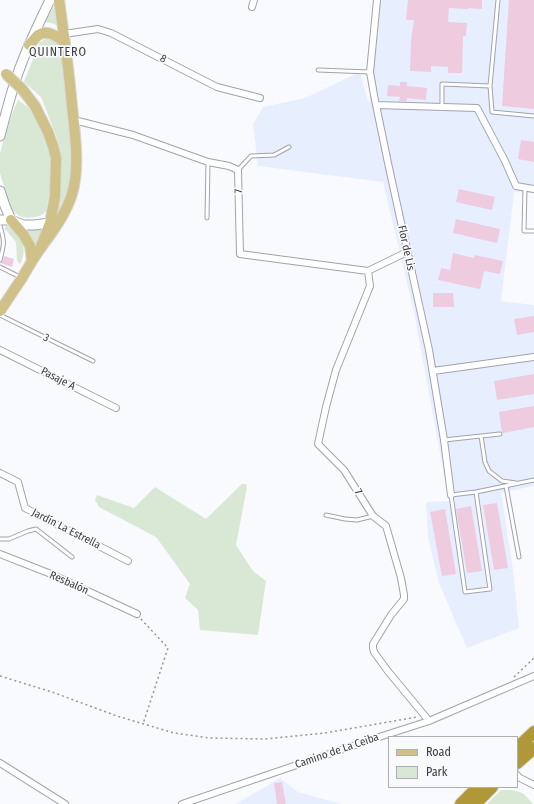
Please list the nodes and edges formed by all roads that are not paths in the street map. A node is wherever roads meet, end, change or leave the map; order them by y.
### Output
1 (50, 0) edge
2 (59, 0) edge
3 (254, 0) edge
4 (377, 0) edge
5 (498, 0) edge
6 (252, 7) dead end
7 (65, 43) junction
8 (29, 45) junction
9 (318, 70) dead end
10 (3, 72) edge
11 (370, 72) junction
12 (490, 86) junction
13 (260, 98) dead end
14 (376, 105) junction
15 (442, 107) junction
16 (534, 116) edge
17 (74, 120) junction
18 (0, 136) edge
19 (289, 147) dead end
20 (208, 162) junction
21 (238, 170) junction
22 (525, 188) junction
23 (534, 189) edge
24 (0, 191) edge
25 (207, 218) dead end
26 (0, 220) edge
27 (11, 220) junction
28 (55, 222) junction
29 (0, 226) edge
30 (534, 231) edge
31 (407, 252) junction
32 (0, 260) edge
33 (32, 261) junction
34 (0, 267) edge
35 (368, 271) junction
36 (22, 278) junction
37 (0, 311) edge
38 (0, 315) edge
39 (0, 350) edge
40 (534, 357) edge
41 (92, 361) dead end
42 (433, 371) junction
43 (116, 408) dead end
44 (500, 434) dead end
45 (481, 436) junction
46 (444, 440) junction
47 (0, 473) edge
48 (534, 480) edge
49 (520, 483) junction
50 (506, 486) junction
51 (476, 492) junction
52 (451, 495) junction
53 (326, 515) dead end
54 (373, 516) junction
55 (0, 539) edge
56 (0, 554) edge
57 (72, 557) dead end
58 (519, 557) dead end
59 (128, 561) dead end
60 (137, 614) road end
61 (534, 676) edge
62 (429, 721) junction
63 (534, 732) edge
64 (518, 747) edge
65 (534, 748) edge
66 (518, 762) edge
67 (0, 763) edge
68 (518, 776) edge
69 (534, 785) edge
70 (477, 788) edge
71 (491, 788) edge
72 (65, 804) edge
73 (182, 804) edge
74 (460, 804) edge
75 (475, 804) edge

1 - 8 main road
2 - 7 main road
3 - 6 street
4 - 11 street, Flor de Lis
5 - 12 lane
7 - 8 main road
7 - 13 street, 8
7 - 17 main road
8 - 18 main road
9 - 11 lane
10 - 28 main road, bridge
11 - 14 street, Flor de Lis
12 - 15 lane
12 - 16 lane
14 - 15 street
14 - 31 street, Flor de Lis
15 - 22 street
17 - 20 street
17 - 28 main road
19 - 21 lane
20 - 21 street
20 - 25 lane
21 - 35 street, 7
22 - 23 street
22 - 30 lane
24 - 27 main road
26 - 27 main road
27 - 28 main road
27 - 33 main road
28 - 33 main road
29 - 32 lane
31 - 35 street
31 - 42 street, Flor de Lis
33 - 36 main road
34 - 36 lane
35 - 54 street, 7
36 - 37 main road
38 - 41 lane, 3
39 - 43 street, Pasaje A
40 - 42 street
42 - 46 street, Flor de Lis
44 - 45 lane
45 - 46 lane
45 - 49 lane
46 - 52 street, Flor de Lis
47 - 59 street, Jardín La Estrella
48 - 49 lane
49 - 50 lane
50 - 51 lane
50 - 58 lane
51 - 52 lane
51 - 52 lane
53 - 54 lane
54 - 62 street
55 - 57 lane
56 - 60 street, Resbalón
61 - 62 street, Camino de La Ceiba
62 - 73 street, Camino de La Ceiba
63 - 64 highway
65 - 66 highway
67 - 72 street
68 - 69 street
70 - 74 highway
71 - 75 highway

